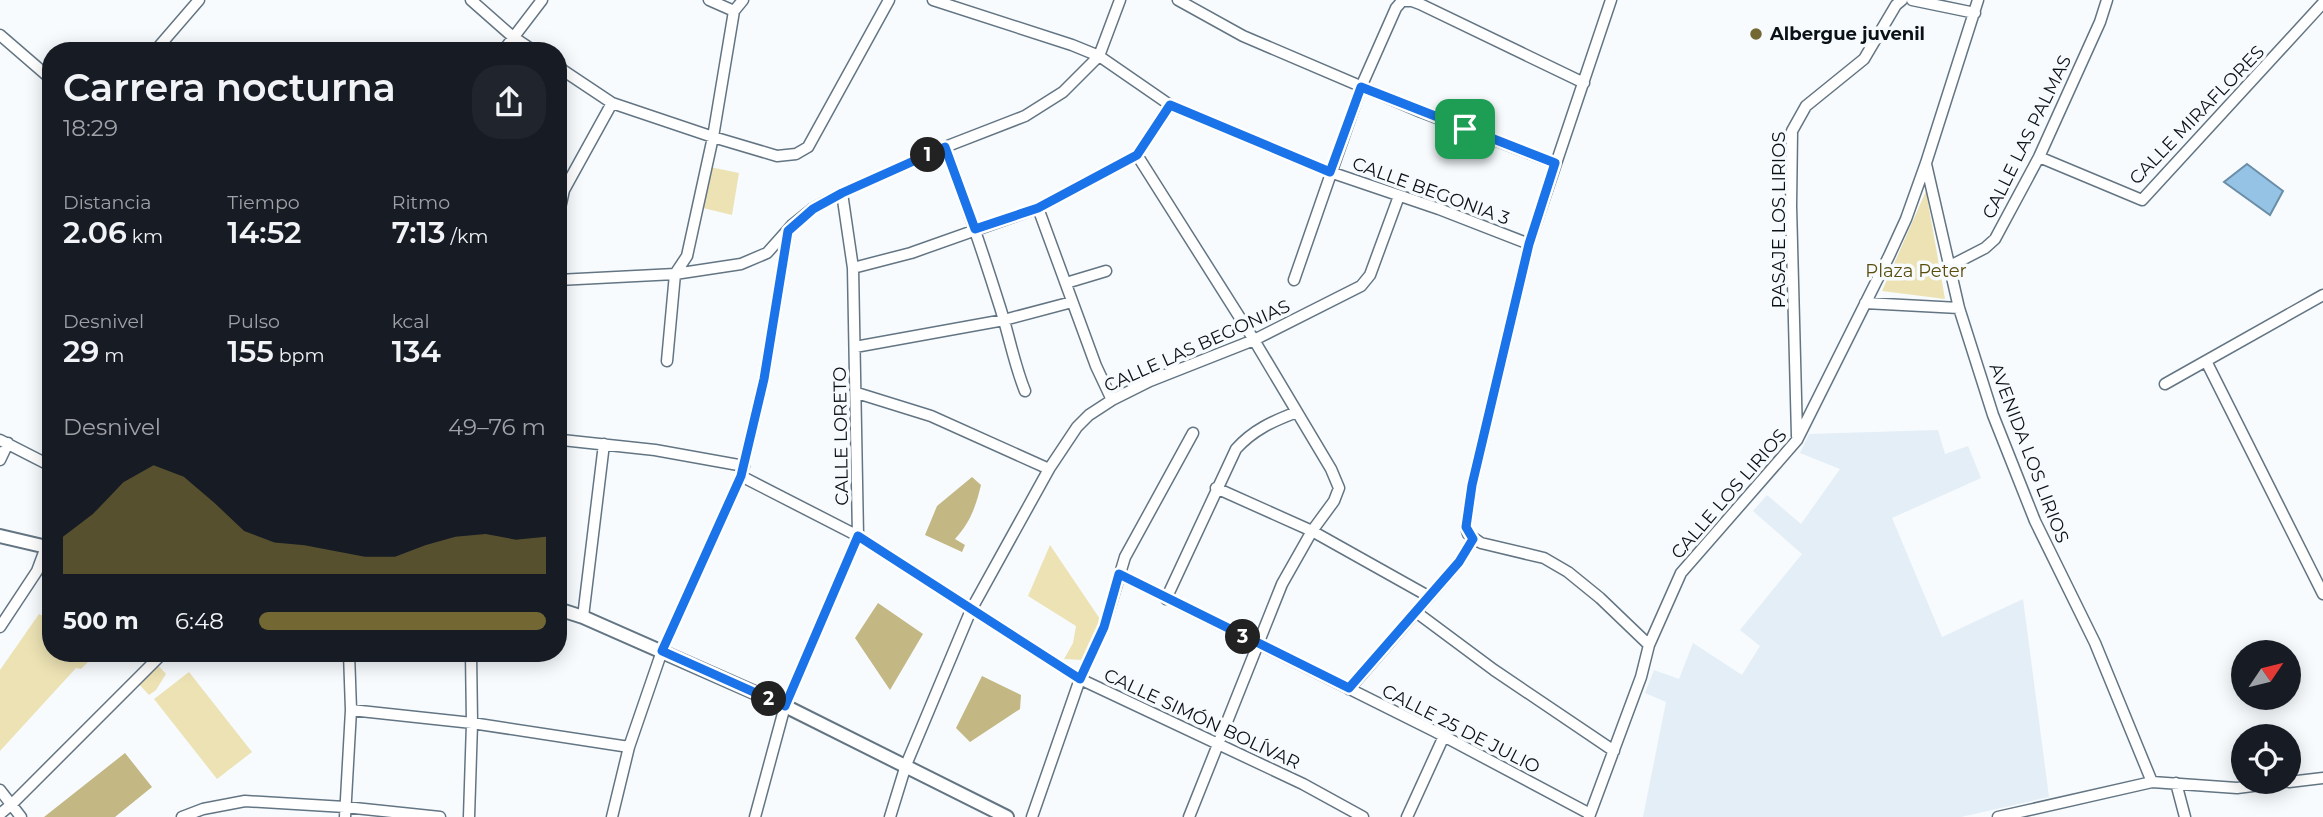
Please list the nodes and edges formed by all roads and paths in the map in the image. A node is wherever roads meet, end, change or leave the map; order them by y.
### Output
1 (199, 0) edge
2 (471, 0) edge
3 (542, 0) edge
4 (709, 0) edge
5 (743, 0) edge
6 (889, 0) edge
7 (933, 0) edge
8 (1120, 0) edge
9 (1178, 0) edge
10 (1611, 0) edge
11 (1902, 0) edge
12 (1912, 0) edge
13 (1978, 0) edge
14 (2107, 0) edge
15 (2323, 3) edge
16 (734, 11) junction
17 (1975, 13) junction
18 (0, 35) edge
19 (513, 37) junction
20 (163, 42) edge
21 (509, 42) edge
22 (520, 42) edge
23 (1099, 56) junction
24 (42, 71) edge
25 (567, 73) edge
26 (1584, 83) junction
27 (1361, 87) junction
28 (612, 103) junction
29 (1170, 105) junction
30 (713, 137) junction
31 (945, 147) junction
32 (1137, 155) junction
33 (2039, 157) junction
34 (1555, 163) junction
35 (1926, 163) junction
36 (1330, 172) junction
37 (567, 185) edge
38 (842, 193) junction
39 (1399, 196) junction
40 (1038, 208) junction
41 (975, 229) junction
42 (788, 231) junction
43 (1529, 244) junction
44 (1950, 266) junction
45 (853, 268) junction
46 (1106, 271) dead end
47 (675, 274) junction
48 (567, 280) edge
49 (1293, 280) dead end
50 (1066, 283) junction
51 (2323, 295) edge
52 (1072, 302) junction
53 (1865, 303) junction
54 (1959, 308) junction
55 (1004, 320) junction
56 (1254, 340) junction
57 (855, 347) junction
58 (667, 361) dead end
59 (2206, 361) junction
60 (2165, 384) dead end
61 (1025, 391) dead end
62 (857, 393) junction
63 (1112, 400) junction
64 (1297, 412) junction
65 (1193, 433) dead end
66 (567, 440) edge
67 (1797, 440) junction
68 (4, 442) edge
69 (604, 444) junction
70 (0, 460) edge
71 (42, 461) edge
72 (1049, 469) junction
73 (743, 471) junction
74 (1216, 488) junction
75 (1312, 531) junction
76 (0, 536) edge
77 (858, 536) junction
78 (1473, 539) junction
79 (42, 546) edge
80 (42, 560) edge
81 (1119, 574) junction
82 (2323, 594) edge
83 (1429, 596) junction
84 (1166, 599) junction
85 (971, 610) junction
86 (567, 612) edge
87 (1416, 612) junction
88 (583, 617) junction
89 (0, 626) edge
90 (1257, 644) junction
91 (1649, 645) junction
92 (662, 651) junction
93 (154, 662) edge
94 (349, 662) edge
95 (471, 662) edge
96 (1080, 679) junction
97 (1349, 688) junction
98 (785, 706) junction
99 (351, 710) junction
100 (472, 723) junction
101 (1444, 736) junction
102 (1217, 744) junction
103 (629, 747) junction
104 (1614, 751) junction
105 (906, 765) junction
106 (2323, 778) edge
107 (2301, 780) edge
108 (2152, 782) junction
109 (2176, 783) junction
110 (2231, 788) edge
111 (0, 790) edge
112 (12, 804) junction
113 (345, 812) edge
114 (2029, 813) edge
115 (0, 814) edge
116 (1590, 816) edge
117 (22, 817) edge
118 (182, 817) edge
119 (440, 817) edge
120 (469, 817) edge
121 (612, 817) edge
122 (755, 817) edge
123 (890, 817) edge
124 (1007, 817) edge
125 (1032, 817) edge
126 (1189, 817) edge
127 (1363, 817) edge
128 (1407, 817) edge
129 (1998, 817) edge
130 (2185, 817) edge

1 - 20 street
2 - 19 street
3 - 19 street
4 - 16 street
5 - 16 street
6 - 30 street
7 - 23 street, CALLE BEGONIA 3
8 - 23 street
9 - 27 street
10 - 26 street
11 - 67 street, PASAJE LOS LIRIOS
12 - 17 street
13 - 17 street, CALLE LOS LIRIOS
14 - 33 street, CALLE LAS PALMAS
15 - 33 street, CALLE MIRAFLORES
16 - 30 street
17 - 35 street, CALLE LOS LIRIOS
18 - 24 street
19 - 21 street
19 - 22 street
23 - 29 street, CALLE BEGONIA 3
23 - 31 street
25 - 28 street
26 - 27 street
26 - 34 street
27 - 34 street
27 - 36 street
28 - 30 street
28 - 37 street
29 - 32 street
29 - 36 street, CALLE BEGONIA 3
30 - 47 street
31 - 38 street
31 - 41 street
32 - 40 street
32 - 56 street
33 - 44 street, CALLE LAS PALMAS
34 - 43 street
35 - 44 street, AVENIDA LOS LIRIOS
35 - 53 street, CALLE LOS LIRIOS
36 - 39 street, CALLE BEGONIA 3
36 - 49 street
38 - 42 street
38 - 45 street, CALLE LORETO
39 - 43 street, CALLE BEGONIA 3
39 - 56 street, CALLE LAS BEGONIAS
40 - 41 street
40 - 50 street
41 - 45 street
41 - 55 street
42 - 47 street
42 - 73 street
43 - 78 street
44 - 54 street, AVENIDA LOS LIRIOS
45 - 57 street, CALLE LORETO
46 - 50 street
47 - 48 street
47 - 58 street
50 - 52 street
51 - 59 street
52 - 55 street
52 - 63 street
53 - 54 street
53 - 67 street, CALLE LOS LIRIOS
54 - 108 street, AVENIDA LOS LIRIOS
55 - 57 street
55 - 61 street
56 - 63 street, CALLE LAS BEGONIAS
56 - 64 street
57 - 62 street, CALLE LORETO
59 - 60 street
59 - 82 street
62 - 72 street
62 - 77 street, CALLE LORETO
63 - 72 street, CALLE LAS BEGONIAS
64 - 74 street
64 - 75 street
65 - 81 street
66 - 69 street, CALLE SIMÓN BOLÍVAR
67 - 91 street, CALLE LOS LIRIOS
68 - 70 street
68 - 71 street
69 - 73 street, CALLE SIMÓN BOLÍVAR
69 - 88 street
72 - 85 street, CALLE LAS BEGONIAS
73 - 77 street, CALLE SIMÓN BOLÍVAR
73 - 92 street
74 - 75 street
74 - 84 street
75 - 83 street
75 - 90 street
76 - 79 main road
77 - 85 street, CALLE SIMÓN BOLÍVAR
77 - 98 street, CALLE LORETO
78 - 83 street
78 - 91 street
80 - 89 street
81 - 84 street, CALLE 25 DE JULIO
81 - 96 street
83 - 87 street
84 - 90 street, CALLE 25 DE JULIO
85 - 96 street, CALLE SIMÓN BOLÍVAR
85 - 105 street, CALLE LAS BEGONIAS
86 - 88 main road
87 - 97 street
87 - 104 street
88 - 92 main road
90 - 97 street, CALLE 25 DE JULIO
90 - 102 street
91 - 104 street, CALLE LOS LIRIOS
92 - 98 main road
92 - 103 street
93 - 112 street
94 - 99 street
95 - 100 street
96 - 102 street, CALLE SIMÓN BOLÍVAR
96 - 125 street
97 - 101 street, CALLE 25 DE JULIO
98 - 105 main road
98 - 122 street, CALLE LORETO
99 - 100 street
99 - 113 street
100 - 103 street
100 - 120 street
101 - 116 street, CALLE 25 DE JULIO
101 - 128 street
102 - 126 street
102 - 127 street, CALLE SIMÓN BOLÍVAR
103 - 121 street
104 - 116 street, CALLE LOS LIRIOS
105 - 123 street, CALLE LAS BEGONIAS
105 - 124 main road
106 - 107 street
108 - 109 street
108 - 114 street
109 - 110 street
109 - 130 street
111 - 112 street
112 - 115 street
112 - 117 street
113 - 118 street
113 - 119 street
114 - 129 street

